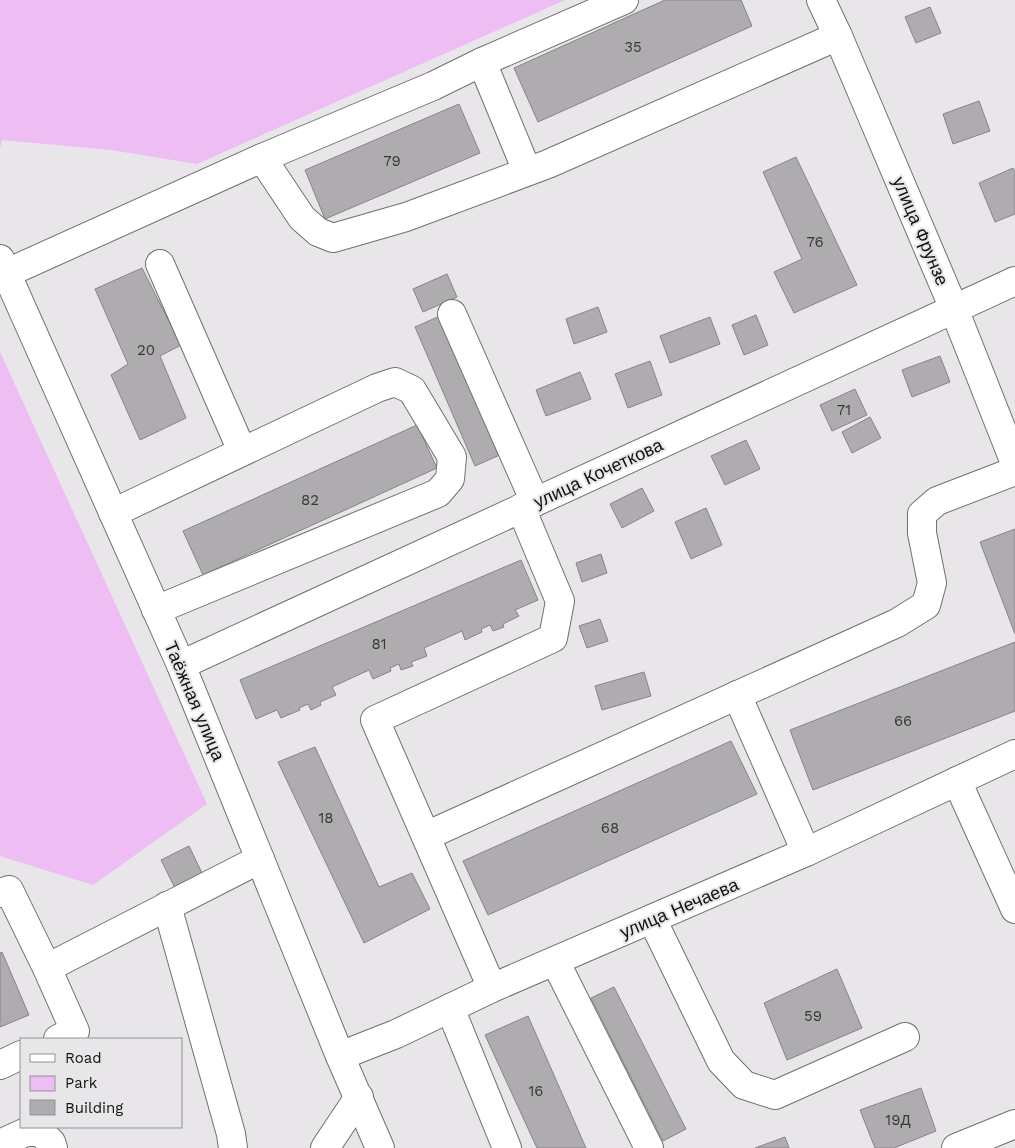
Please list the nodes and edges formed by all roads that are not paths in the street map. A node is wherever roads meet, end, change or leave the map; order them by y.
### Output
1 (624, 0) edge
2 (820, 0) edge
3 (838, 36) junction
4 (482, 62) junction
5 (262, 158) junction
6 (527, 171) junction
7 (160, 264) dead end
8 (2, 268) edge
9 (1015, 281) edge
10 (954, 309) junction
11 (452, 314) dead end
12 (242, 451) junction
13 (1015, 464) edge
14 (1015, 471) edge
15 (528, 505) junction
16 (113, 513) junction
17 (156, 610) junction
18 (181, 665) junction
19 (737, 695) junction
20 (1015, 754) edge
21 (957, 781) junction
22 (426, 836) junction
23 (806, 852) junction
24 (260, 859) junction
25 (0, 893) edge
26 (167, 906) junction
27 (1015, 909) edge
28 (652, 919) junction
29 (556, 961) junction
30 (47, 968) junction
31 (492, 988) junction
32 (450, 1008) junction
33 (905, 1037) dead end
34 (60, 1038) edge
35 (20, 1055) edge
36 (340, 1056) junction
37 (0, 1065) edge
38 (359, 1097) junction
39 (1015, 1124) edge
40 (0, 1144) edge
41 (53, 1148) edge
42 (233, 1148) edge
43 (325, 1148) edge
44 (380, 1148) edge
45 (507, 1148) edge
46 (649, 1148) edge
47 (956, 1148) edge

1 - 4 street
2 - 3 street, улица Фрунзе
3 - 6 street
3 - 10 street, улица Фрунзе
4 - 5 street
4 - 6 street
5 - 6 street
5 - 8 street
7 - 12 street
8 - 16 street, Таёжная улица
9 - 10 street, улица Кочеткова
10 - 13 street, улица Фрунзе
10 - 15 street, улица Кочеткова
11 - 15 street
12 - 16 street
12 - 17 street
14 - 19 street
15 - 18 street, улица Кочеткова
15 - 22 street
16 - 17 street, Таёжная улица
17 - 18 street, Таёжная улица
18 - 24 street, Таёжная улица
19 - 22 street
19 - 23 street
20 - 21 street, улица Нечаева
21 - 23 street, улица Нечаева
21 - 27 street
22 - 31 street
23 - 28 street, улица Нечаева
24 - 26 street
24 - 36 street, Таёжная улица
25 - 30 street
26 - 30 street
26 - 42 street
28 - 29 street, улица Нечаева
28 - 33 street
29 - 31 street, улица Нечаева
29 - 46 street
30 - 34 street
31 - 32 street, улица Нечаева
32 - 36 street, улица Нечаева
32 - 45 street
35 - 37 street
36 - 38 street, Таёжная улица
38 - 43 street
38 - 44 street, Таёжная улица
39 - 47 street
40 - 41 street

